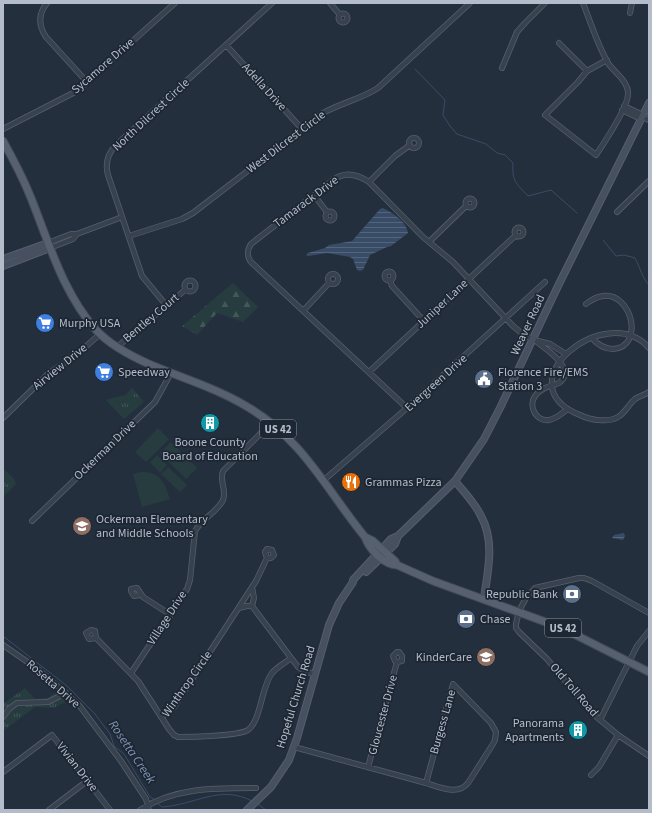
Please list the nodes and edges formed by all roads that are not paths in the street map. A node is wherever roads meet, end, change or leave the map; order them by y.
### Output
1 (47, 3) edge
2 (175, 3) edge
3 (272, 3) edge
4 (330, 3) edge
5 (470, 3) edge
6 (545, 3) edge
7 (583, 3) edge
8 (632, 3) edge
9 (630, 13) dead end
10 (340, 15) dead end
11 (559, 43) dead end
12 (226, 45) junction
13 (607, 60) junction
14 (502, 68) dead end
15 (587, 71) junction
16 (87, 82) junction
17 (649, 103) edge
18 (623, 108) junction
19 (642, 117) junction
20 (649, 120) edge
21 (3, 129) edge
22 (302, 129) junction
23 (3, 141) edge
24 (410, 145) dead end
25 (649, 181) edge
26 (369, 182) junction
27 (314, 195) junction
28 (466, 206) dead end
29 (328, 212) dead end
30 (617, 212) dead end
31 (122, 217) junction
32 (129, 236) junction
33 (516, 236) dead end
34 (430, 242) junction
35 (49, 245) junction
36 (3, 259) edge
37 (3, 266) edge
38 (469, 279) junction
39 (390, 280) dead end
40 (330, 282) dead end
41 (545, 282) dead end
42 (185, 290) dead end
43 (586, 304) dead end
44 (166, 305) junction
45 (303, 311) junction
46 (506, 319) junction
47 (424, 321) junction
48 (100, 334) junction
49 (631, 336) junction
50 (592, 338) junction
51 (534, 340) junction
52 (116, 347) junction
53 (649, 348) edge
54 (566, 354) junction
55 (559, 361) junction
56 (369, 372) junction
57 (171, 373) junction
58 (551, 384) junction
59 (648, 394) edge
60 (408, 408) junction
61 (568, 409) junction
62 (3, 418) edge
63 (271, 423) junction
64 (324, 480) junction
65 (454, 481) junction
66 (32, 521) dead end
67 (381, 553) junction
68 (267, 558) dead end
69 (252, 587) junction
70 (140, 595) dead end
71 (484, 598) junction
72 (252, 606) junction
73 (239, 608) junction
74 (519, 612) junction
75 (649, 612) edge
76 (171, 615) junction
77 (649, 631) edge
78 (96, 638) dead end
79 (3, 645) edge
80 (291, 658) junction
81 (629, 661) junction
82 (397, 662) dead end
83 (649, 672) edge
84 (131, 673) junction
85 (315, 674) junction
86 (66, 693) junction
87 (3, 717) edge
88 (161, 717) junction
89 (600, 720) junction
90 (618, 735) junction
91 (294, 747) junction
92 (649, 756) edge
93 (368, 767) junction
94 (3, 772) edge
95 (591, 775) dead end
96 (87, 781) junction
97 (426, 783) junction
98 (256, 788) dead end
99 (150, 806) edge
100 (248, 809) edge
101 (49, 810) edge
102 (110, 810) edge
103 (140, 810) edge

1 - 16 street
2 - 16 street, Sycamore Drive
3 - 12 street, North Dilcrest Circle
4 - 10 street
5 - 22 street, West Dilcrest Circle
6 - 14 street
7 - 13 street
8 - 9 street
11 - 15 street
12 - 22 street, Adella Drive
12 - 31 street, North Dilcrest Circle
13 - 15 street
13 - 18 street
15 - 18 street
16 - 21 street, Sycamore Drive
17 - 19 main road, Weaver Road
18 - 19 street
19 - 20 street
19 - 51 main road, Weaver Road
22 - 32 street, West Dilcrest Circle
23 - 35 main road, US 42
24 - 26 street
25 - 30 street
26 - 27 street, Tamarack Drive
26 - 34 street, Tamarack Drive
27 - 29 street
27 - 45 street, Tamarack Drive
28 - 34 street
31 - 32 street, North Dilcrest Circle
31 - 35 street
32 - 44 street, North Dilcrest Circle
33 - 38 street, Juniper Lane
34 - 38 street, Tamarack Drive
35 - 36 main road
35 - 37 main road
35 - 48 main road, US 42
38 - 46 street, Tamarack Drive
38 - 47 street, Juniper Lane
39 - 47 street
40 - 45 street
41 - 46 street, Evergreen Drive
42 - 44 street, Bentley Court
43 - 49 street
44 - 52 street, Bentley Court
45 - 56 street, Tamarack Drive
46 - 51 street, Tamarack Drive
46 - 60 street, Evergreen Drive
47 - 56 street, Juniper Lane
48 - 52 main road, US 42
48 - 62 street, Airview Drive
49 - 50 street
49 - 50 street
49 - 53 street
50 - 54 street
51 - 54 street
51 - 55 street
51 - 65 main road, Weaver Road
52 - 57 main road, US 42
54 - 55 street
55 - 58 street
55 - 58 street
56 - 60 street, Tamarack Drive
57 - 63 main road, US 42
57 - 66 street, Ockerman Drive
58 - 61 street
58 - 61 street
59 - 61 street
60 - 64 street, Evergreen Drive
63 - 64 main road, US 42
63 - 76 street, Village Drive
64 - 67 main road, US 42
65 - 67 main road, Weaver Road
65 - 71 main road
67 - 71 main road, US 42
67 - 85 main road, Hopeful Church Road
68 - 69 street, Winthrop Circle
69 - 72 street
69 - 73 street, Winthrop Circle
70 - 76 street
71 - 74 main road, US 42
72 - 73 street
72 - 80 street
73 - 88 street, Winthrop Circle
74 - 75 street
74 - 81 main road, US 42
74 - 89 street, Old Toll Road
76 - 84 street, Village Drive
77 - 81 street
78 - 84 street
79 - 86 street, Rosetta Drive
80 - 85 street
80 - 88 street, Winthrop Circle
81 - 83 main road, US 42
81 - 89 street
82 - 93 street, Gloucester Drive
84 - 88 street
85 - 91 main road, Hopeful Church Road
86 - 87 street
86 - 99 street, Rosetta Drive
89 - 90 street, Old Toll Road
90 - 92 street, Old Toll Road
90 - 95 street
91 - 93 street, Burgess Lane
91 - 100 main road, Hopeful Church Road
93 - 97 street, Burgess Lane
94 - 96 street, Vivian Drive
96 - 101 street
96 - 102 street, Vivian Drive
97 - 97 street, Burgess Lane
98 - 99 street
99 - 103 street

